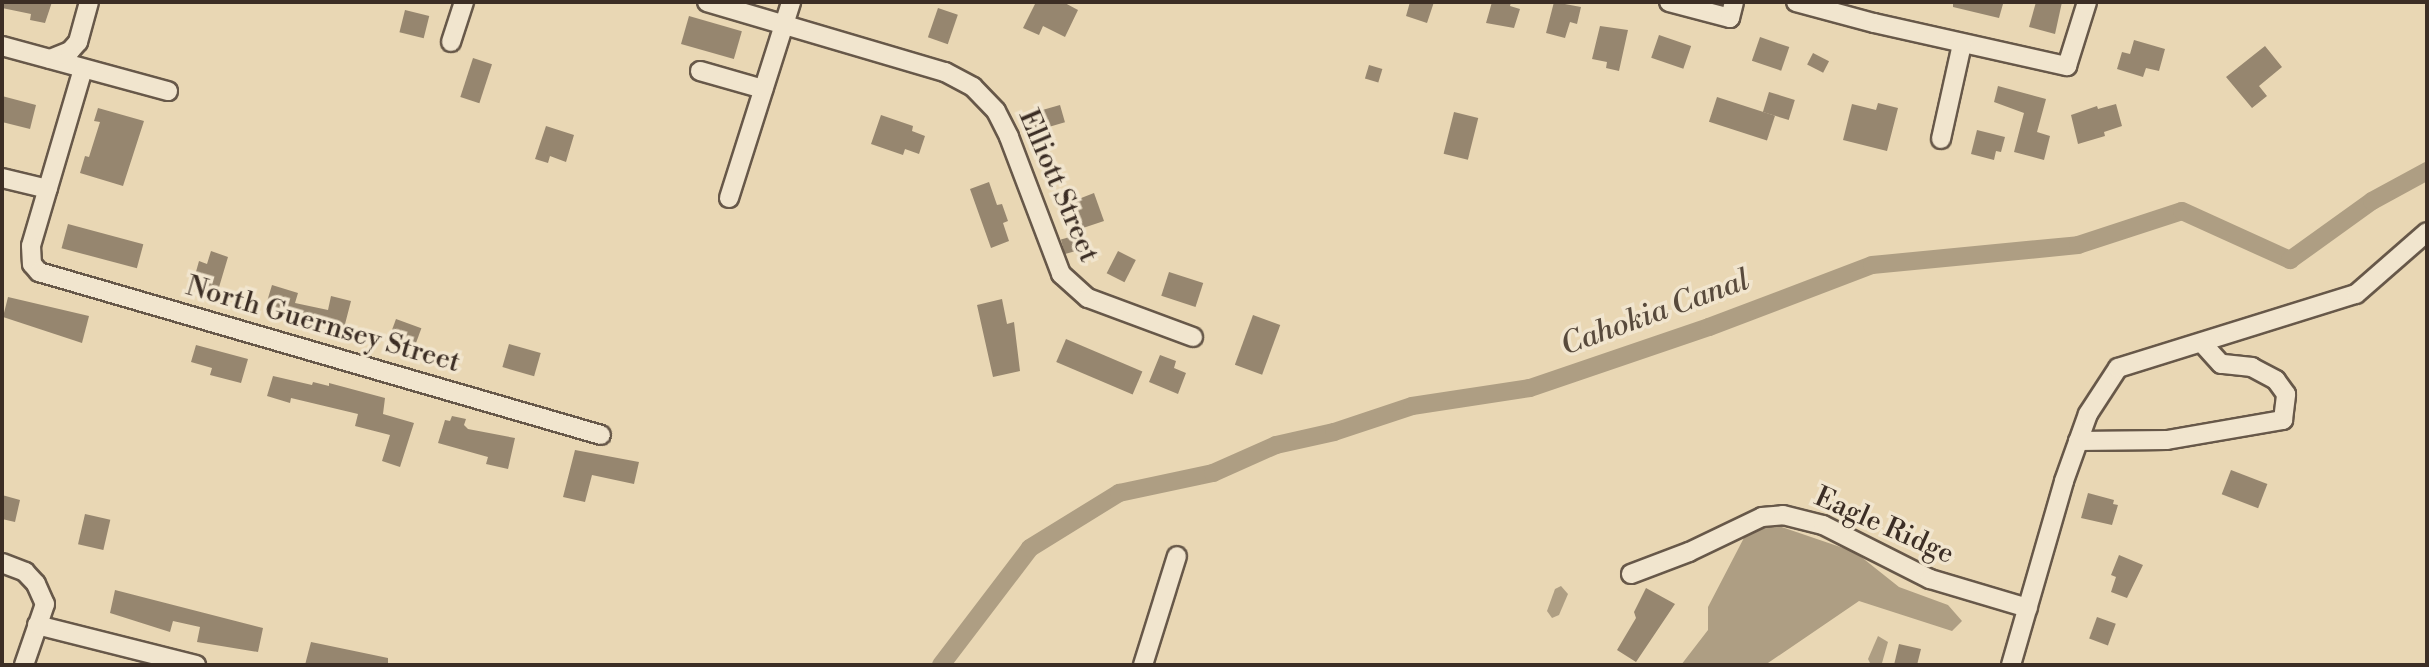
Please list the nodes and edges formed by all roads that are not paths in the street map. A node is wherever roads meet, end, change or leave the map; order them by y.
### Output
1 (89, 2) edge
2 (464, 2) edge
3 (707, 2) edge
4 (791, 2) edge
5 (1669, 2) edge
6 (1796, 2) edge
7 (2087, 2) edge
8 (1732, 10) edge
9 (784, 26) junction
10 (451, 42) dead end
11 (1962, 44) junction
12 (2, 46) edge
13 (50, 59) junction
14 (83, 69) junction
15 (700, 71) dead end
16 (763, 89) junction
17 (168, 91) dead end
18 (1941, 139) dead end
19 (2, 178) edge
20 (48, 189) junction
21 (729, 198) dead end
22 (2427, 232) edge
23 (1193, 337) dead end
24 (2203, 344) junction
25 (601, 435) dead end
26 (2078, 441) junction
27 (1177, 556) dead end
28 (2, 563) edge
29 (1631, 574) dead end
30 (2028, 608) junction
31 (37, 625) junction
32 (24, 665) edge
33 (196, 665) edge
34 (1143, 665) edge
35 (2011, 665) edge

1 - 13 street
2 - 10 street
3 - 9 street, Elliott Street
4 - 9 street
5 - 8 street
6 - 11 street
7 - 11 street
9 - 16 street
9 - 23 street, Elliott Street
11 - 18 street
12 - 13 street
13 - 14 street
14 - 17 street
14 - 20 street
15 - 16 street
16 - 21 street
19 - 20 street
20 - 25 street, North Guernsey Street
22 - 24 street
24 - 26 street
24 - 26 street
26 - 30 street
27 - 34 street
28 - 31 street
29 - 30 street, Eagle Ridge
30 - 35 street
31 - 32 street
31 - 33 street

